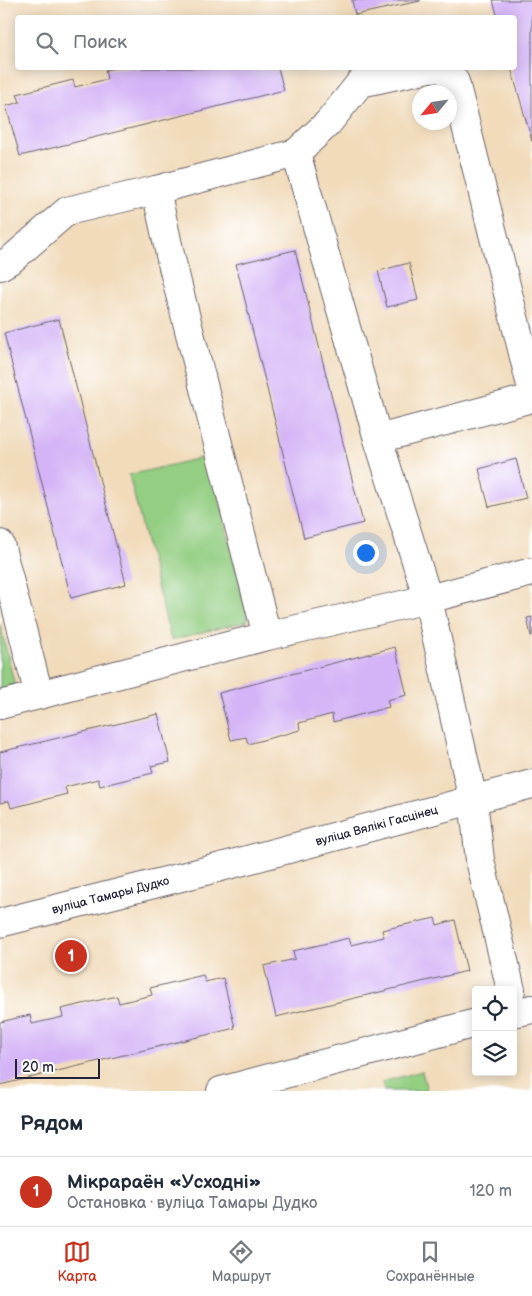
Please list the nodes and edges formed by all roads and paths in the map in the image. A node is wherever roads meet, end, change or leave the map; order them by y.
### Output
1 (420, 70) edge
2 (446, 70) edge
3 (296, 153) junction
4 (156, 190) junction
5 (0, 266) edge
6 (532, 389) edge
7 (532, 398) edge
8 (378, 439) junction
9 (0, 544) edge
10 (532, 572) edge
11 (4, 580) edge
12 (428, 599) junction
13 (267, 636) junction
14 (39, 696) junction
15 (0, 705) edge
16 (532, 784) edge
17 (474, 800) junction
18 (221, 867) joint
19 (0, 922) edge
20 (512, 986) edge
21 (472, 1024) edge
22 (291, 1082) edge
23 (221, 1091) edge

1 - 3 street
2 - 6 street
3 - 4 street
3 - 8 street
4 - 5 street
4 - 13 street
7 - 8 street
8 - 12 street
9 - 11 street
10 - 12 street
11 - 14 street
12 - 13 street
12 - 17 street
13 - 14 street
14 - 15 street
16 - 17 street, вуліца Вялікі Гасцінец
17 - 18 street, вуліца Вялікі Гасцінец
17 - 20 street
18 - 19 street, вуліца Тамары Дудко
21 - 22 street
22 - 23 street

